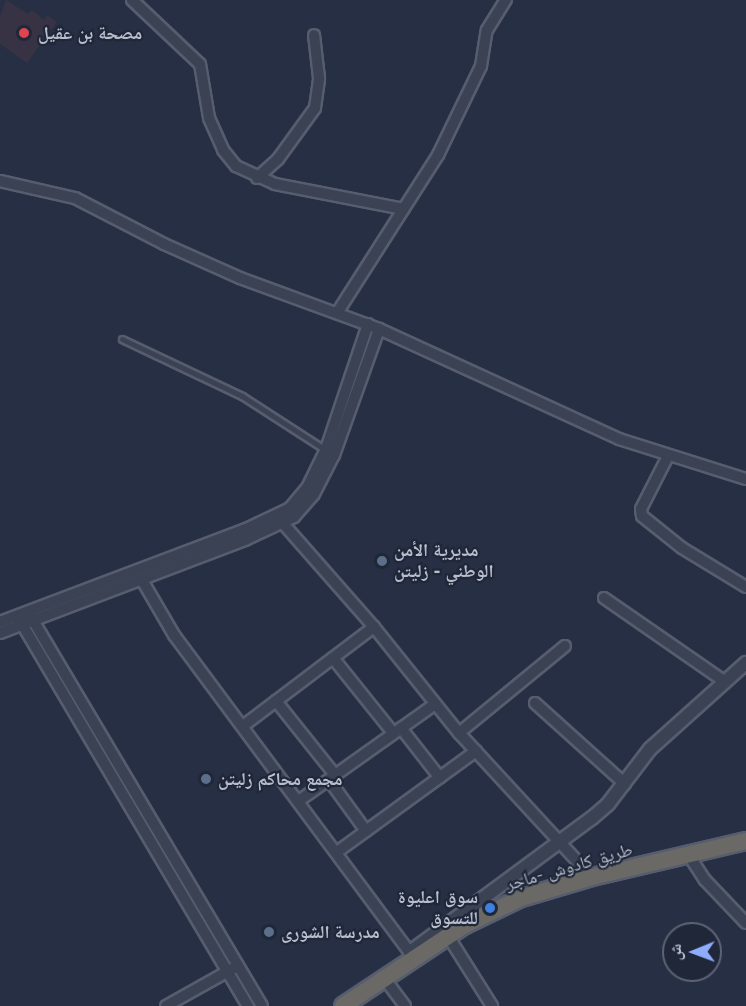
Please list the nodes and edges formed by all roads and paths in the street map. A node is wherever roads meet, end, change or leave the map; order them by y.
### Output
1 (132, 0) edge
2 (506, 0) edge
3 (314, 35) dead end
4 (257, 178) junction
5 (0, 181) edge
6 (404, 208) junction
7 (337, 313) junction
8 (368, 324) junction
9 (379, 329) junction
10 (122, 339) dead end
11 (330, 452) junction
12 (668, 456) junction
13 (746, 479) edge
14 (280, 520) junction
15 (142, 580) junction
16 (746, 588) edge
17 (604, 598) dead end
18 (25, 618) junction
19 (0, 622) edge
20 (374, 627) junction
21 (0, 633) edge
22 (565, 646) dead end
23 (333, 658) junction
24 (746, 663) edge
25 (724, 681) junction
26 (276, 701) junction
27 (535, 703) dead end
28 (435, 704) junction
29 (243, 726) junction
30 (397, 731) junction
31 (459, 733) junction
32 (476, 751) junction
33 (332, 778) junction
34 (440, 778) junction
35 (625, 784) junction
36 (300, 800) junction
37 (366, 831) junction
38 (746, 841) edge
39 (558, 842) junction
40 (337, 852) junction
41 (688, 854) junction
42 (592, 877) junction
43 (746, 923) edge
44 (448, 936) junction
45 (412, 955) junction
46 (232, 969) junction
47 (384, 978) junction
48 (166, 1006) edge
49 (248, 1006) edge
50 (262, 1006) edge
51 (330, 1006) edge
52 (344, 1006) edge
53 (405, 1006) edge
54 (492, 1006) edge

1 - 4 street
2 - 6 street
3 - 4 street
4 - 6 street
5 - 7 street
6 - 7 street
7 - 8 street
8 - 9 street
8 - 11 street
9 - 11 street
9 - 12 street
10 - 11 lane
11 - 14 street
12 - 13 street
12 - 16 street
14 - 15 street
14 - 18 street
14 - 20 street
15 - 18 street
15 - 29 street
17 - 25 street
18 - 19 street
18 - 21 street
18 - 46 street
20 - 23 street
20 - 28 street
22 - 31 street
23 - 26 street
23 - 30 street
24 - 25 street
25 - 35 street
26 - 29 street
26 - 33 street
27 - 35 street
28 - 30 street
28 - 31 street
29 - 36 street
30 - 33 street
30 - 34 street
31 - 32 street
32 - 34 street
32 - 39 street
33 - 36 street
33 - 37 street
34 - 37 street
35 - 39 street
36 - 40 street
37 - 40 street
38 - 41 highway, طريق كادوش -ماجر
39 - 42 street
39 - 45 street
40 - 45 street
41 - 42 highway, طريق كادوش -ماجر
41 - 43 street
42 - 44 highway, طريق كادوش -ماجر
44 - 45 highway, طريق كادوش -ماجر
44 - 54 street
45 - 47 highway
45 - 51 highway
46 - 48 street
46 - 49 street
46 - 50 street
47 - 52 highway
47 - 53 street

